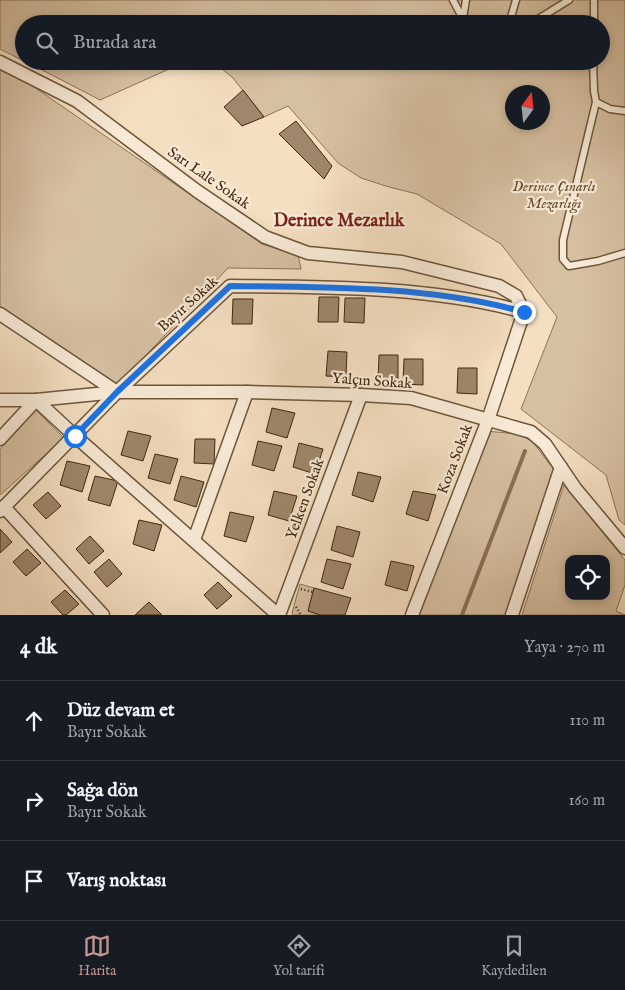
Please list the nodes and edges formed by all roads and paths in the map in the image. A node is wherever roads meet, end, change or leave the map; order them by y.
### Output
1 (453, 0) edge
2 (466, 0) edge
3 (516, 0) edge
4 (569, 0) edge
5 (594, 0) edge
6 (461, 15) edge
7 (465, 15) edge
8 (512, 15) edge
9 (545, 15) edge
10 (594, 15) edge
11 (0, 62) edge
12 (15, 70) edge
13 (16, 70) edge
14 (593, 70) edge
15 (596, 102) junction
16 (625, 111) edge
17 (625, 254) edge
18 (524, 312) junction
19 (0, 314) edge
20 (117, 392) junction
21 (247, 392) junction
22 (361, 395) junction
23 (0, 400) edge
24 (36, 400) junction
25 (488, 420) junction
26 (75, 436) junction
27 (0, 439) edge
28 (561, 467) junction
29 (2, 509) edge
30 (194, 540) junction
31 (625, 548) edge
32 (296, 603) dead end
33 (103, 615) edge
34 (279, 615) edge
35 (301, 615) edge
36 (412, 615) edge
37 (512, 615) edge

1 - 6 lane
2 - 7 lane
3 - 8 lane
4 - 9 lane
5 - 10 lane
11 - 12 street, Sarı Lale Sokak
13 - 18 street, Sarı Lale Sokak
14 - 15 lane
15 - 16 lane
15 - 17 lane
18 - 20 street, Bayır Sokak
18 - 25 street, Koza Sokak
19 - 20 street
20 - 21 street, Yalçın Sokak
20 - 24 street, Yalçın Sokak
20 - 26 street, Bayır Sokak
21 - 22 street, Yalçın Sokak
21 - 30 street
22 - 25 street, Yalçın Sokak
22 - 34 street, Yelken Sokak
23 - 24 street
24 - 26 street
24 - 27 street
25 - 28 street, Yalçın Sokak
25 - 36 street, Koza Sokak
26 - 29 street, Bayır Sokak
26 - 30 street
28 - 31 street, Yalçın Sokak
28 - 37 street
29 - 33 street
30 - 34 street
32 - 35 path

